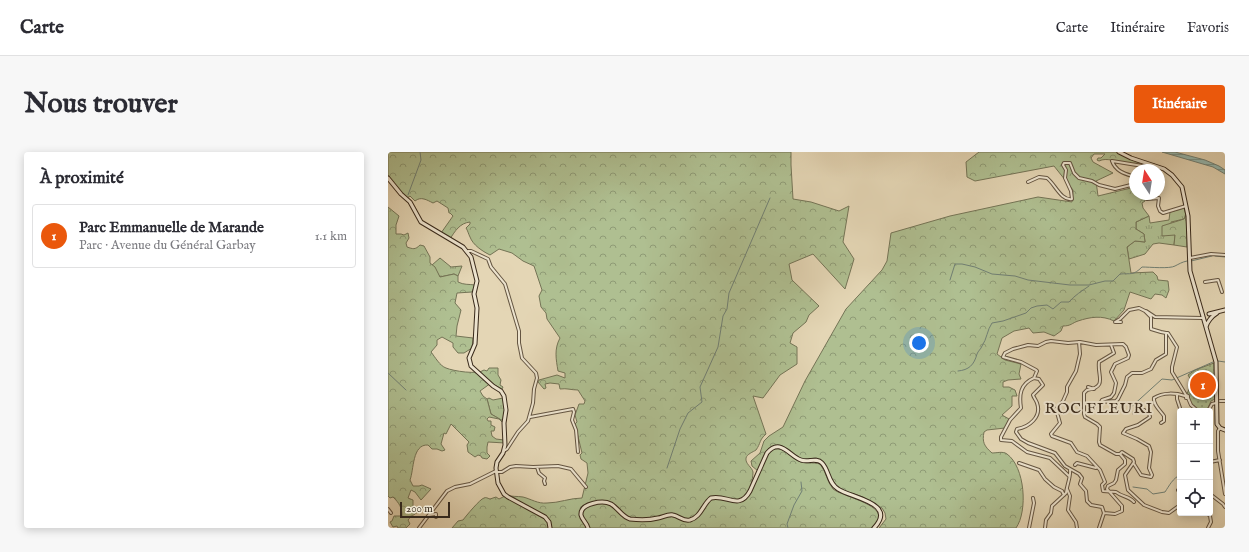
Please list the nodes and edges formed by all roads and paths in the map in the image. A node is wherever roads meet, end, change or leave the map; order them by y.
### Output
1 (1119, 152) edge
2 (1129, 164) edge
3 (1150, 164) edge
4 (1165, 170) edge
5 (1129, 176) edge
6 (388, 178) edge
7 (1028, 182) dead end
8 (1129, 186) edge
9 (1159, 200) edge
10 (1186, 206) junction
11 (468, 252) junction
12 (1225, 256) edge
13 (1189, 259) junction
14 (1205, 282) dead end
15 (1222, 292) dead end
16 (1225, 310) edge
17 (1145, 311) junction
18 (1216, 313) junction
19 (1205, 317) junction
20 (1121, 322) dead end
21 (1166, 333) junction
22 (1079, 342) junction
23 (1111, 345) junction
24 (1034, 378) junction
25 (1088, 387) dead end
26 (1094, 389) junction
27 (1177, 395) junction
28 (1186, 397) junction
29 (1225, 401) edge
30 (1218, 402) junction
31 (1180, 408) edge
32 (1194, 408) edge
33 (1210, 408) edge
34 (1134, 413) dead end
35 (530, 417) junction
36 (1161, 424) dead end
37 (1220, 428) junction
38 (1225, 430) edge
39 (504, 451) junction
40 (578, 452) dead end
41 (1120, 454) junction
42 (1220, 460) junction
43 (1213, 461) edge
44 (1019, 463) dead end
45 (1134, 464) junction
46 (1074, 465) dead end
47 (537, 467) junction
48 (1098, 468) junction
49 (1070, 470) junction
50 (496, 471) junction
51 (1069, 476) junction
52 (545, 484) dead end
53 (586, 487) dead end
54 (1066, 488) junction
55 (1108, 491) junction
56 (1225, 494) edge
57 (1064, 495) junction
58 (1213, 496) edge
59 (1033, 498) dead end
60 (1134, 502) dead end
61 (1177, 507) edge
62 (1225, 507) edge
63 (388, 509) edge
64 (391, 513) dead end
65 (1104, 513) junction
66 (429, 515) junction
67 (1208, 516) edge
68 (436, 517) dead end
69 (419, 528) edge
70 (550, 528) edge
71 (588, 528) edge
72 (874, 528) edge
73 (1029, 528) edge
74 (1045, 528) edge
75 (1077, 528) edge
76 (1099, 528) edge
77 (1208, 528) edge

1 - 3 street
2 - 5 street
4 - 10 street
6 - 11 street
7 - 8 street
9 - 10 street
10 - 13 street
11 - 35 street
11 - 39 street
12 - 13 street
13 - 19 street
14 - 15 street
16 - 18 street
17 - 19 street
17 - 20 street
17 - 21 street
18 - 19 street
18 - 19 street
19 - 30 street
21 - 23 street
21 - 28 street
22 - 23 street
22 - 24 street
22 - 48 street
23 - 26 street
24 - 49 street
24 - 51 street
25 - 26 street
26 - 41 street
27 - 28 street
27 - 31 street
27 - 36 street
28 - 32 street
29 - 30 street
30 - 33 street
30 - 37 street
34 - 45 street
35 - 39 street
35 - 40 street
37 - 38 street
37 - 42 street
39 - 50 street
41 - 45 street
41 - 55 street
42 - 43 street
42 - 56 street
44 - 57 street
45 - 61 street
46 - 48 street
47 - 50 street
47 - 52 street
47 - 53 street
48 - 55 street
49 - 51 street
49 - 65 street
50 - 66 street
50 - 70 street
51 - 54 street
54 - 57 street
54 - 75 street
55 - 60 street
55 - 65 street
57 - 74 street
58 - 62 street
59 - 73 street
63 - 64 street
65 - 76 street
66 - 68 street
66 - 69 street
67 - 77 street
71 - 72 street

